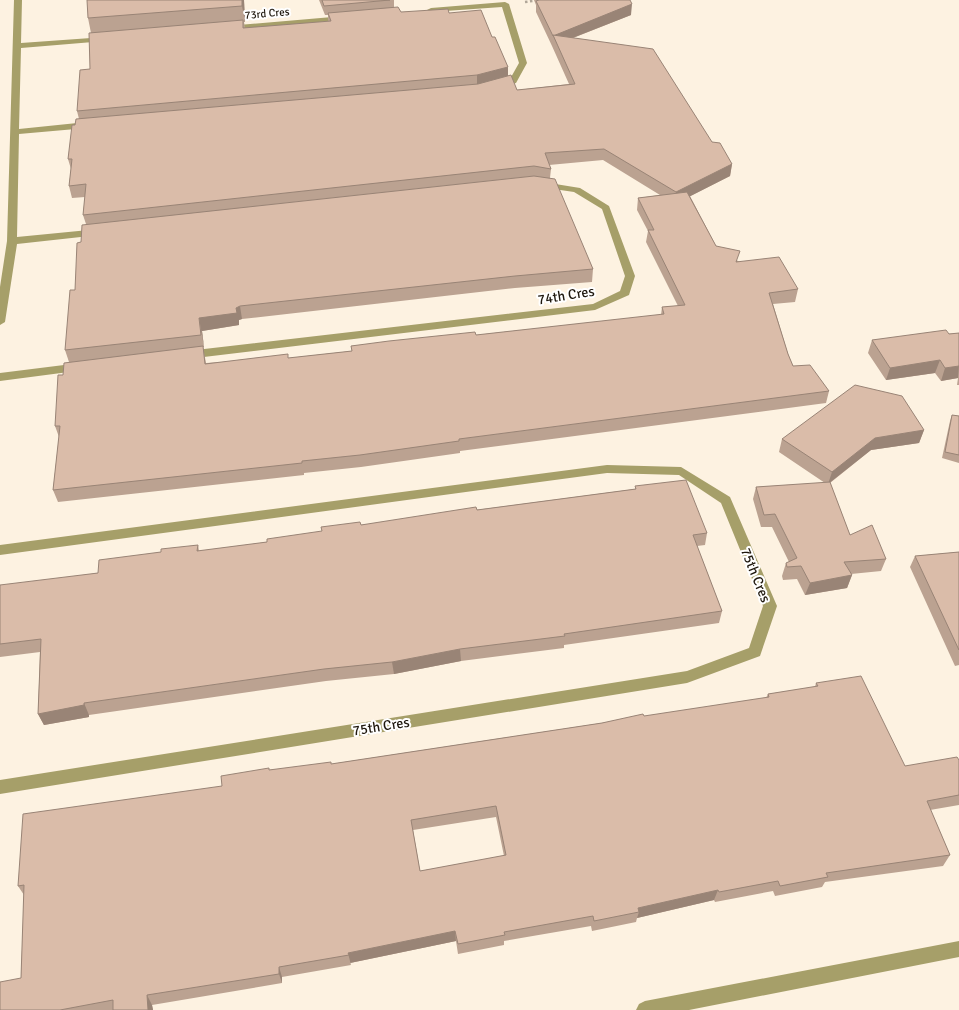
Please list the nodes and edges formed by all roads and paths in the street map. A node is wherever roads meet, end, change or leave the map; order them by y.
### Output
1 (18, 0) edge
2 (425, 11) edge
3 (356, 17) edge
4 (216, 29) edge
5 (117, 38) edge
6 (18, 46) junction
7 (487, 88) edge
8 (93, 125) edge
9 (14, 132) junction
10 (534, 183) edge
11 (110, 230) edge
12 (12, 241) junction
13 (0, 322) edge
14 (178, 356) edge
15 (89, 366) edge
16 (0, 376) edge
17 (0, 550) edge
18 (0, 787) edge
19 (959, 949) edge
20 (644, 1010) edge

1 - 6 street
2 - 7 street
3 - 4 street, 73rd Cres
5 - 6 street
6 - 9 street
8 - 9 street
9 - 12 street
10 - 14 street, 74th Cres
11 - 12 street
12 - 13 street
15 - 16 street
17 - 18 street, 75th Cres
19 - 20 street

